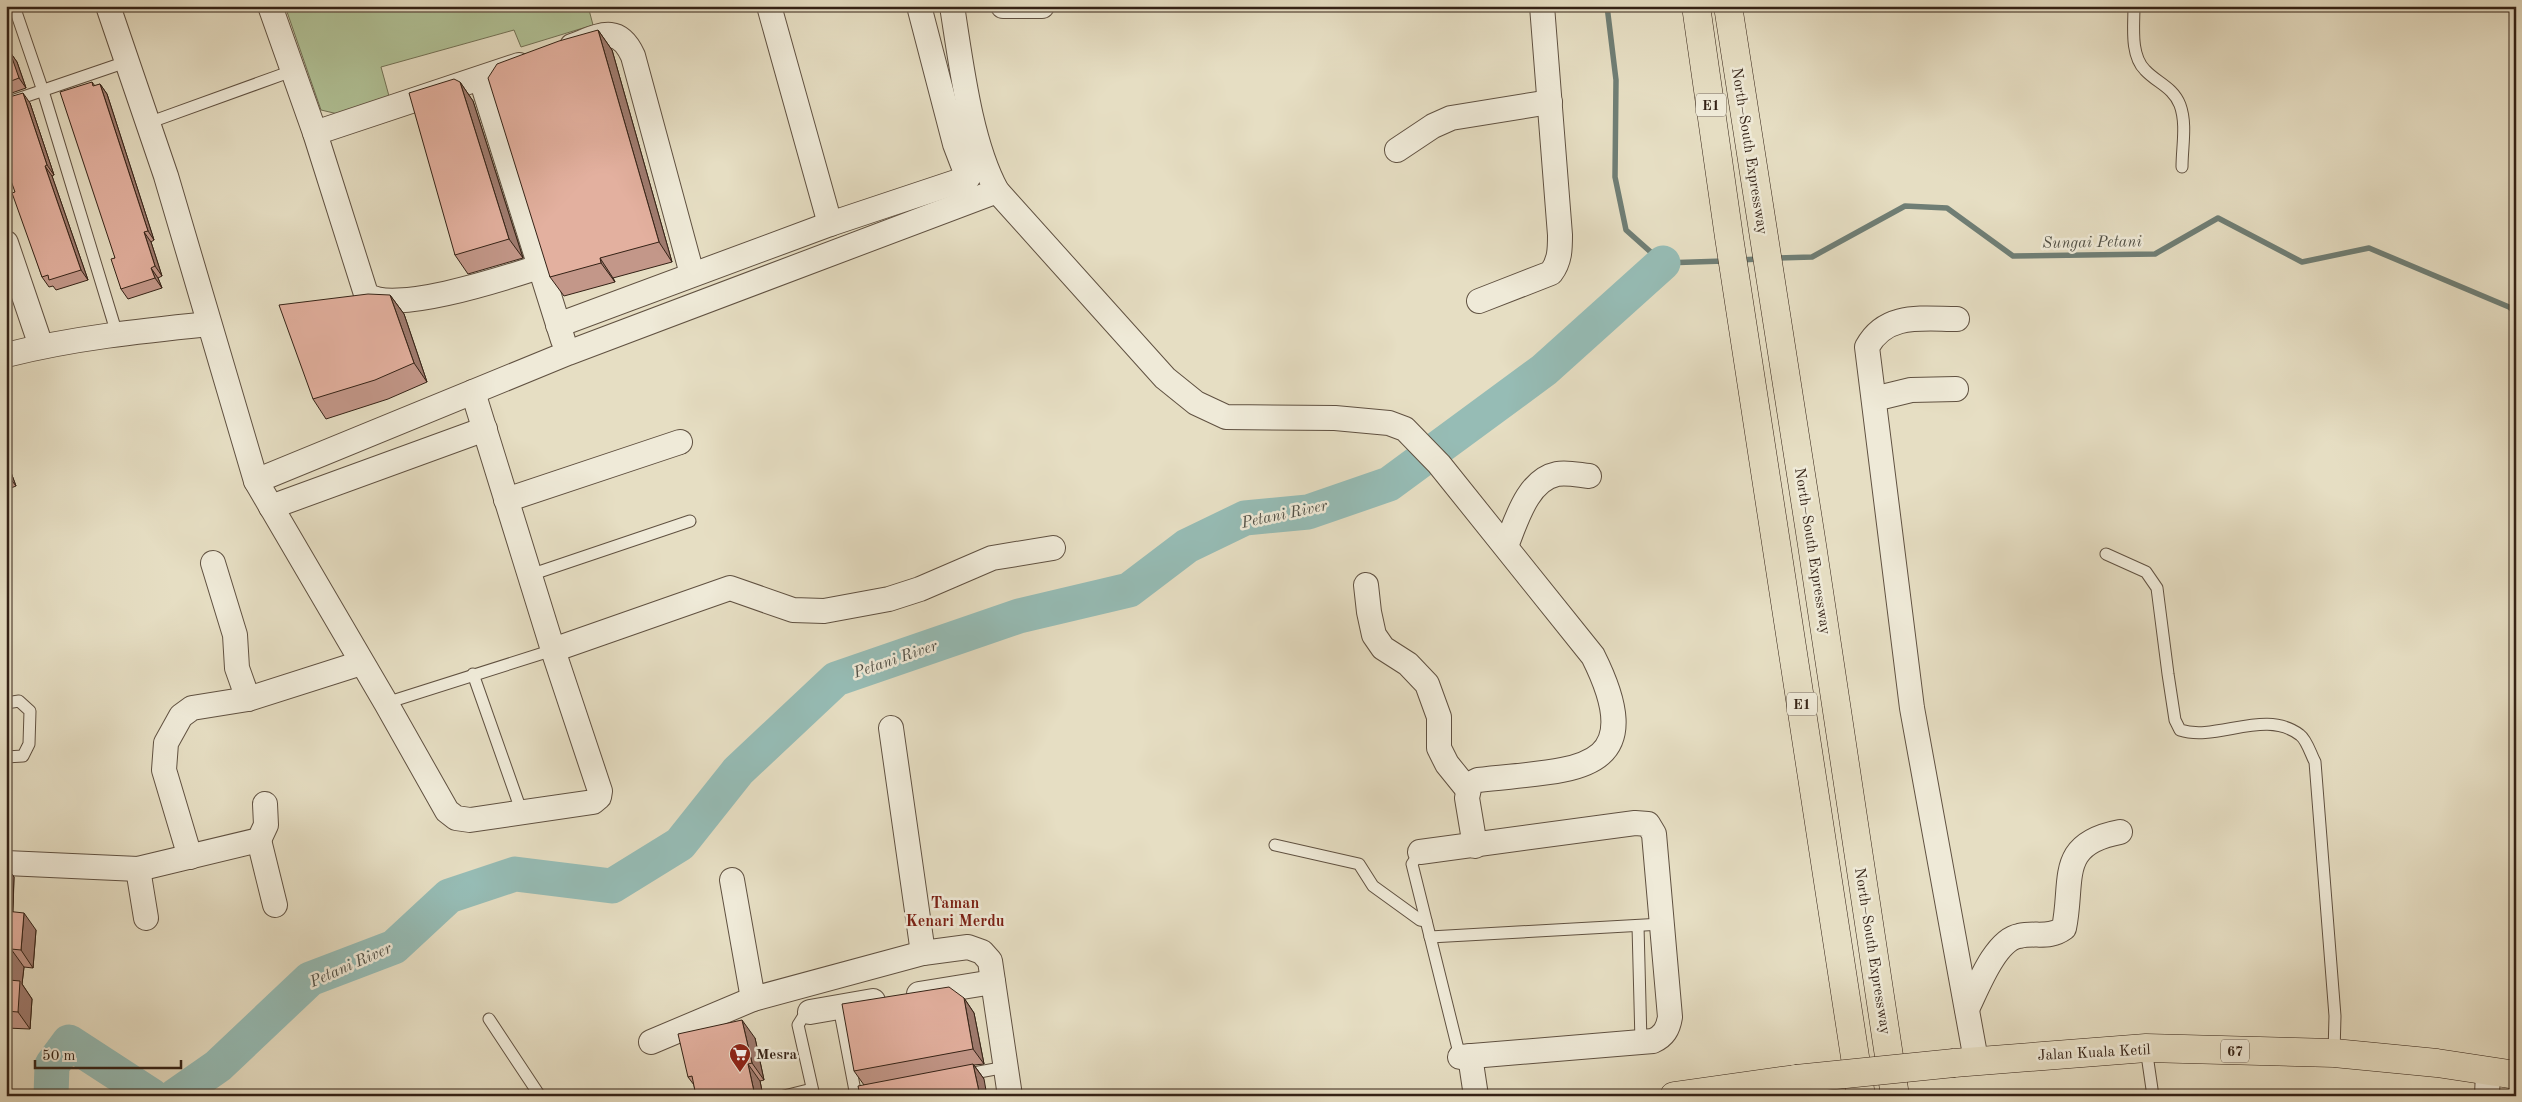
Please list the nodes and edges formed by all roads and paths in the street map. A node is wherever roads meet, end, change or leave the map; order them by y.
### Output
1 (14, 6) edge
2 (108, 6) edge
3 (270, 6) edge
4 (769, 6) edge
5 (919, 6) edge
6 (952, 6) edge
7 (1003, 6) edge
8 (1042, 6) edge
9 (1542, 6) edge
10 (1696, 6) edge
11 (1728, 6) edge
12 (2134, 6) edge
13 (126, 62) junction
14 (292, 71) junction
15 (482, 79) junction
16 (43, 90) junction
17 (1550, 102) junction
18 (6, 103) edge
19 (148, 123) junction
20 (315, 133) junction
21 (1397, 150) dead end
22 (2182, 167) dead end
23 (984, 181) junction
24 (830, 224) junction
25 (6, 243) edge
26 (540, 267) junction
27 (692, 274) junction
28 (1479, 301) dead end
29 (1958, 319) dead end
30 (209, 324) junction
31 (558, 325) junction
32 (117, 334) junction
33 (41, 346) junction
34 (568, 353) junction
35 (6, 355) edge
36 (1956, 389) dead end
37 (473, 392) junction
38 (1874, 399) junction
39 (485, 429) junction
40 (680, 442) dead end
41 (1589, 476) dead end
42 (256, 481) junction
43 (506, 500) junction
44 (271, 507) junction
45 (690, 521) dead end
46 (1506, 546) junction
47 (1053, 548) dead end
48 (2106, 554) dead end
49 (213, 563) dead end
50 (530, 575) junction
51 (1366, 585) dead end
52 (553, 650) junction
53 (361, 662) junction
54 (473, 674) junction
55 (248, 699) junction
56 (6, 703) edge
57 (386, 703) junction
58 (891, 728) dead end
59 (6, 757) edge
60 (1468, 790) junction
61 (265, 804) dead end
62 (522, 813) junction
63 (2120, 832) dead end
64 (259, 840) junction
65 (1275, 846) dead end
66 (1475, 846) junction
67 (1420, 852) joint
68 (190, 857) junction
69 (6, 863) edge
70 (138, 869) junction
71 (732, 880) dead end
72 (275, 905) dead end
73 (146, 918) dead end
74 (1426, 921) junction
75 (1662, 924) junction
76 (1638, 926) junction
77 (1430, 937) junction
78 (923, 953) junction
79 (993, 982) junction
80 (753, 999) junction
81 (839, 1007) junction
82 (1966, 1009) junction
83 (810, 1012) joint
84 (489, 1019) dead end
85 (651, 1042) dead end
86 (1641, 1042) junction
87 (2146, 1048) junction
88 (2334, 1053) junction
89 (1465, 1057) junction
90 (1965, 1061) junction
91 (1006, 1066) junction
92 (2516, 1075) edge
93 (950, 1077) edge
94 (2487, 1083) edge
95 (813, 1092) edge
96 (859, 1095) edge
97 (540, 1096) edge
98 (784, 1096) edge
99 (1010, 1096) edge
100 (1476, 1096) edge
101 (1674, 1096) edge
102 (1861, 1096) edge
103 (1895, 1096) edge
104 (2153, 1096) edge

1 - 16 lane
2 - 13 street
3 - 14 street
4 - 24 street
5 - 23 street
6 - 23 street
7 - 8 street
9 - 17 street
10 - 102 main road, North–South Expressway / E1
11 - 103 main road, North–South Expressway / E1
12 - 22 lane
13 - 16 lane
13 - 19 street
14 - 19 lane
14 - 20 street
15 - 20 street
15 - 26 street
15 - 27 street
16 - 18 lane
16 - 32 lane
17 - 21 street
17 - 28 street
19 - 30 street
20 - 26 street
23 - 24 street
23 - 34 street
23 - 46 street
24 - 27 street
25 - 33 street
26 - 31 street
27 - 31 street
29 - 38 street
30 - 32 street
30 - 42 street
31 - 34 street
32 - 33 street
33 - 35 street
34 - 37 street
36 - 38 street
37 - 39 street
37 - 42 street
38 - 82 street
39 - 43 street
39 - 44 street
40 - 43 street
41 - 46 street
42 - 44 street
43 - 50 street
44 - 53 street
45 - 50 lane
46 - 60 street
47 - 52 street
48 - 88 lane
49 - 55 street
50 - 52 street
51 - 60 street
52 - 54 lane
52 - 62 street
53 - 55 street
53 - 57 street
54 - 57 lane
54 - 62 lane
55 - 68 street
56 - 59 lane
57 - 62 street
58 - 78 street
60 - 66 street
61 - 64 street
63 - 82 street
64 - 68 street
64 - 72 street
65 - 74 lane
66 - 67 street
66 - 75 street
67 - 74 lane
68 - 70 street
69 - 70 street
70 - 73 street
71 - 80 street
74 - 77 lane
75 - 76 lane
75 - 86 street
76 - 77 lane
76 - 86 lane
77 - 89 lane
78 - 79 street
78 - 80 street
79 - 81 street
79 - 91 street
80 - 85 street
81 - 83 street
81 - 96 lane
82 - 90 street
83 - 95 lane
84 - 97 lane
86 - 89 street
87 - 88 main road, Jalan Kuala Ketil / 67
87 - 90 main road, Jalan Kuala Ketil / 67
87 - 104 lane
88 - 94 main road, Jalan Kuala Ketil / 67
89 - 100 street
90 - 101 main road, Jalan Kuala Ketil / 67, bridge
91 - 93 lane
91 - 99 street
92 - 94 main road, Jalan Kuala Ketil / 67
95 - 98 lane

